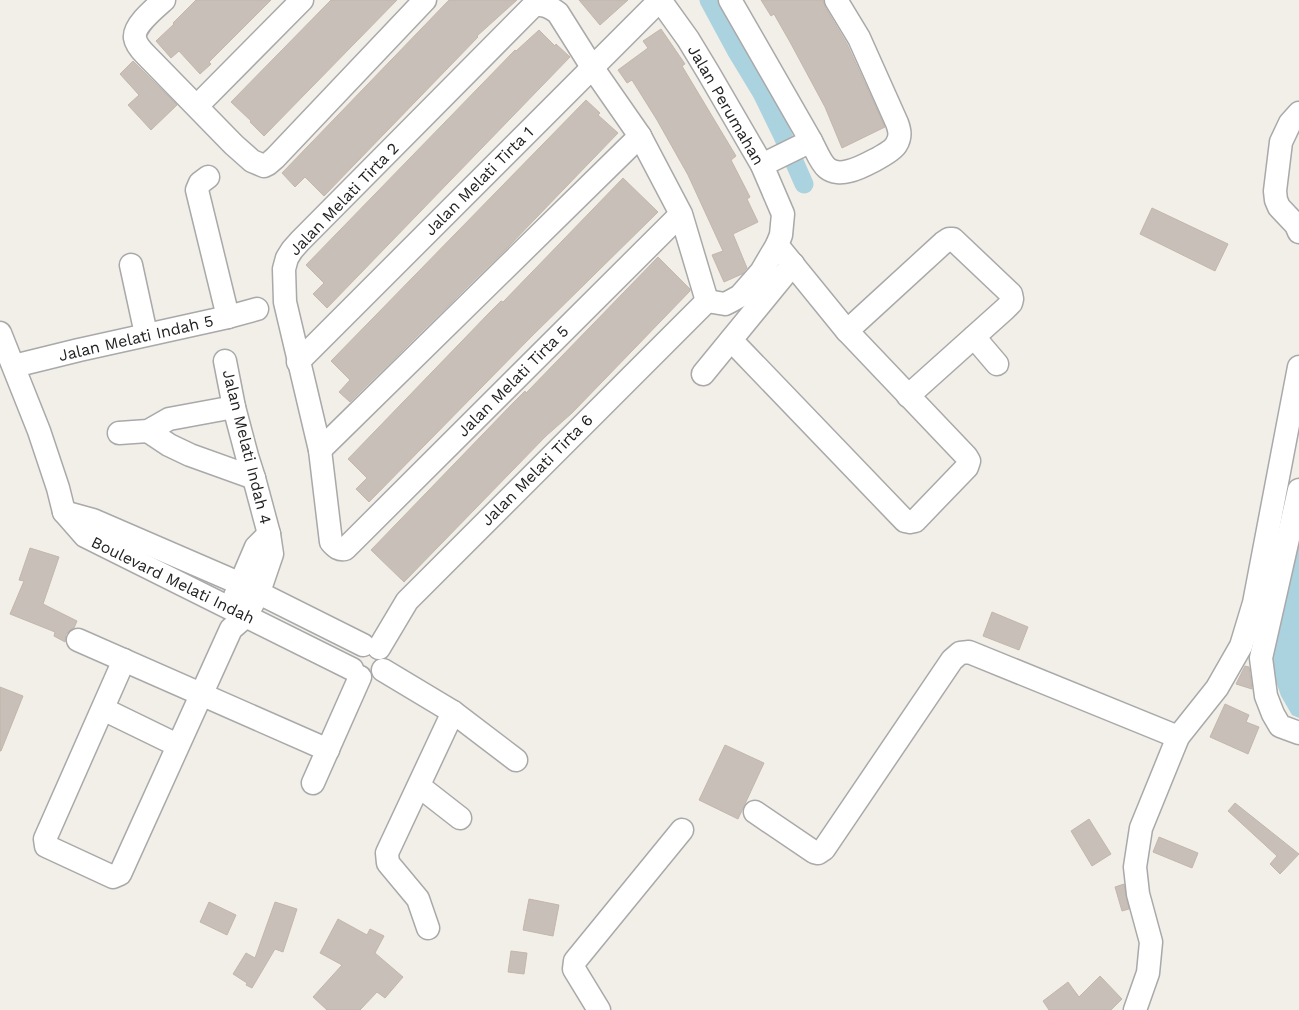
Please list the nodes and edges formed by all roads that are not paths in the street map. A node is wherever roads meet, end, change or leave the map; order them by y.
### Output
1 (164, 0) edge
2 (302, 0) edge
3 (425, 0) edge
4 (660, 0) edge
5 (730, 0) edge
6 (836, 0) edge
7 (592, 67) junction
8 (197, 106) junction
9 (1299, 113) edge
10 (640, 136) junction
11 (812, 149) junction
12 (768, 163) junction
13 (208, 177) dead end
14 (681, 214) junction
15 (1299, 232) edge
16 (777, 245) junction
17 (793, 264) junction
18 (131, 265) dead end
19 (707, 301) junction
20 (257, 309) dead end
21 (228, 317) junction
22 (847, 331) junction
23 (0, 333) edge
24 (146, 334) junction
25 (974, 337) junction
26 (731, 340) junction
27 (225, 361) dead end
28 (298, 362) junction
29 (997, 364) dead end
30 (14, 366) junction
31 (1299, 368) edge
32 (703, 374) dead end
33 (908, 396) junction
34 (234, 407) junction
35 (148, 431) junction
36 (119, 433) dead end
37 (320, 450) junction
38 (254, 478) junction
39 (1299, 490) edge
40 (64, 512) junction
41 (345, 548) joint
42 (250, 588) junction
43 (235, 618) junction
44 (78, 640) dead end
45 (371, 646) junction
46 (124, 660) junction
47 (383, 670) junction
48 (356, 673) junction
49 (202, 694) junction
50 (103, 709) junction
51 (453, 712) junction
52 (1299, 733) edge
53 (1178, 737) junction
54 (178, 745) junction
55 (328, 750) junction
56 (516, 760) dead end
57 (313, 783) dead end
58 (419, 786) junction
59 (755, 812) dead end
60 (460, 818) dead end
61 (682, 830) dead end
62 (428, 928) dead end
63 (599, 1010) edge
64 (1135, 1010) edge

1 - 8 street
2 - 8 street
3 - 8 street
4 - 7 street, Jalan Melati Tirta 1
4 - 12 street, Jalan Perumahan
5 - 11 street
6 - 11 street
7 - 10 street, Jalan Melati Tirta 2
7 - 28 street, Jalan Melati Tirta 1
7 - 28 street, Jalan Melati Tirta 2
9 - 15 street
10 - 14 street, Jalan Melati Tirta 2
10 - 37 street
11 - 12 street
12 - 16 street, Jalan Perumahan
13 - 21 street
14 - 19 street, Jalan Melati Tirta 2
14 - 41 street, Jalan Melati Tirta 5
16 - 17 street
16 - 19 street
17 - 22 street
17 - 26 street
18 - 24 street
19 - 45 street, Jalan Melati Tirta 6
20 - 21 street, Jalan Melati Indah 5
21 - 24 street, Jalan Melati Indah 5
22 - 25 street
22 - 33 street
23 - 30 street, Boulevard Melati Indah
24 - 30 street, Jalan Melati Indah 5
25 - 29 street
25 - 33 street
26 - 32 street
26 - 33 street
27 - 34 street, Jalan Melati Indah 4
28 - 37 street, Jalan Melati Tirta 2
30 - 40 street, Boulevard Melati Indah
31 - 53 street
34 - 35 street
34 - 38 street, Jalan Melati Indah 4
35 - 36 street
35 - 38 street
37 - 41 street, Jalan Melati Tirta 2
38 - 42 street, Jalan Melati Indah 4
39 - 52 street
40 - 42 street
40 - 43 street, Boulevard Melati Indah
42 - 43 street, Jalan Melati Indah 4
42 - 45 street
43 - 48 street, Boulevard Melati Indah
43 - 49 street, Jalan Melati Indah 4
44 - 46 street
45 - 47 street
45 - 48 street
46 - 49 street
46 - 50 street
47 - 48 street
47 - 51 street
48 - 55 street
49 - 54 street, Jalan Melati Indah 4
49 - 55 street
50 - 54 street
50 - 54 street, Jalan Melati Indah 4
51 - 56 street
51 - 58 street
53 - 59 street
53 - 64 street
55 - 57 street
58 - 60 street
58 - 62 street
61 - 63 street

